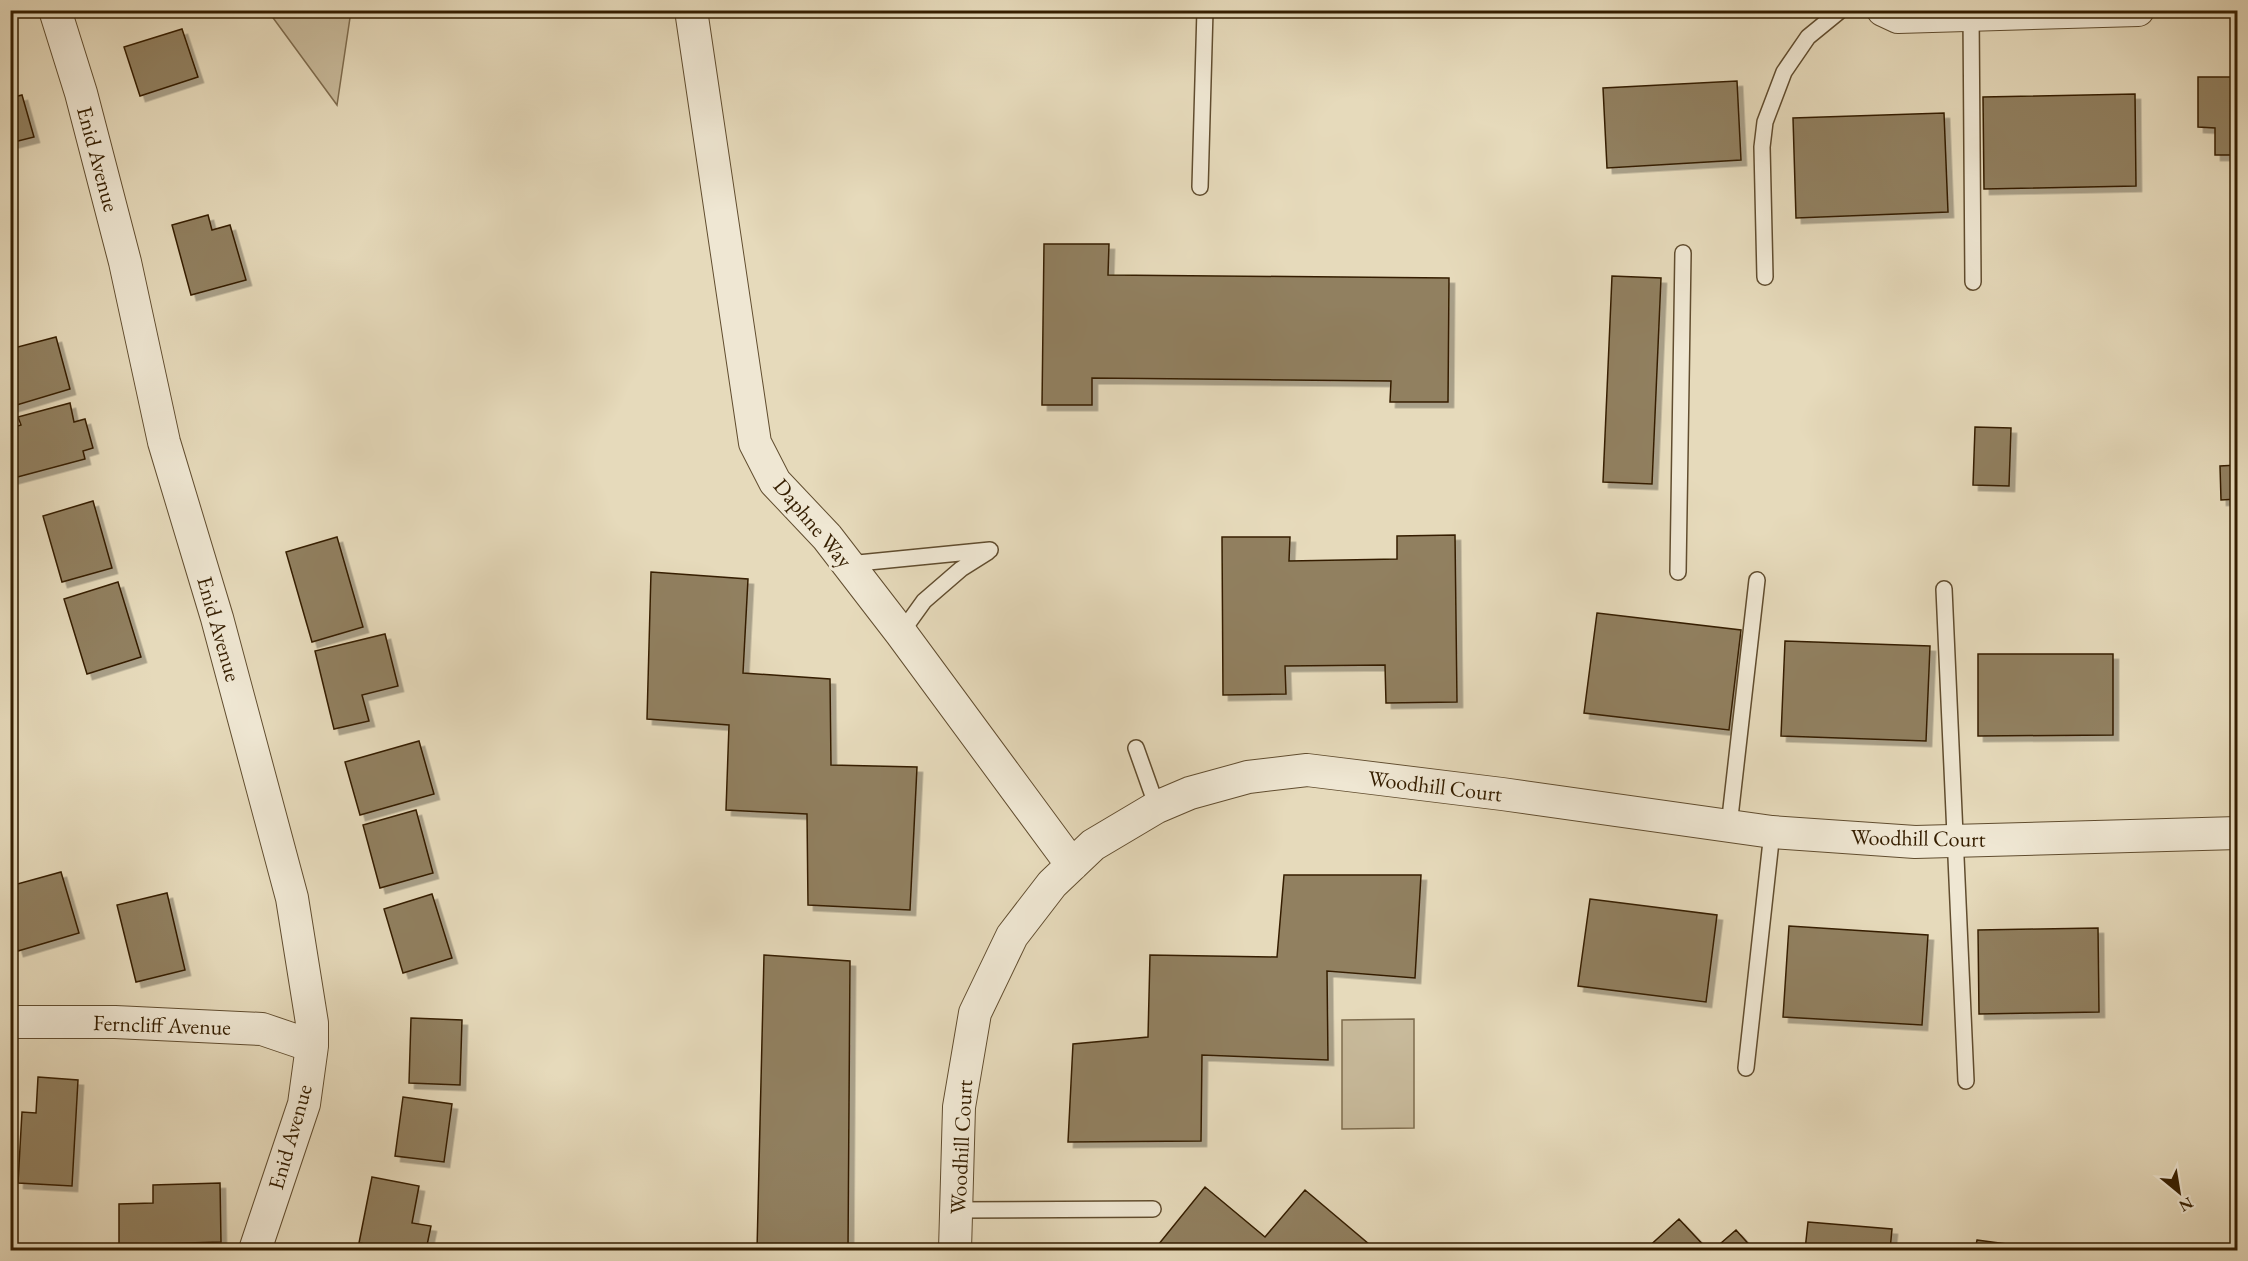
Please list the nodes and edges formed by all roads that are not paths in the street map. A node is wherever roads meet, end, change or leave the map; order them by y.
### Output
1 (55, 10) edge
2 (691, 10) edge
3 (1205, 10) edge
4 (1841, 10) edge
5 (1883, 10) edge
6 (2138, 10) edge
7 (1971, 13) edge
8 (1200, 187) dead end
9 (1683, 253) dead end
10 (1764, 277) dead end
11 (1973, 282) dead end
12 (848, 564) junction
13 (1678, 572) dead end
14 (1757, 580) dead end
15 (1944, 589) dead end
16 (902, 633) junction
17 (1136, 748) dead end
18 (1157, 807) junction
19 (1729, 826) junction
20 (1772, 832) junction
21 (2238, 833) edge
22 (1956, 840) junction
23 (1072, 865) junction
24 (10, 1022) edge
25 (312, 1046) junction
26 (1746, 1068) dead end
27 (1966, 1081) dead end
28 (1153, 1209) dead end
29 (957, 1210) junction
30 (255, 1251) edge
31 (956, 1251) edge

1 - 25 street, Enid Avenue
2 - 12 street, Daphne Way
3 - 8 lane
4 - 10 lane
5 - 7 street
6 - 7 street
7 - 11 lane
9 - 13 lane
12 - 16 street, Daphne Way
12 - 16 lane
14 - 19 lane
15 - 22 lane
16 - 23 street, Daphne Way
17 - 18 lane
18 - 19 street, Woodhill Court
18 - 23 street, Woodhill Court
19 - 20 street, Woodhill Court
20 - 22 street, Woodhill Court
20 - 26 lane
21 - 22 street, Woodhill Court
22 - 27 lane
23 - 29 street, Woodhill Court
24 - 25 street, Ferncliff Avenue
25 - 30 street, Enid Avenue
28 - 29 lane
29 - 31 street, Woodhill Court

